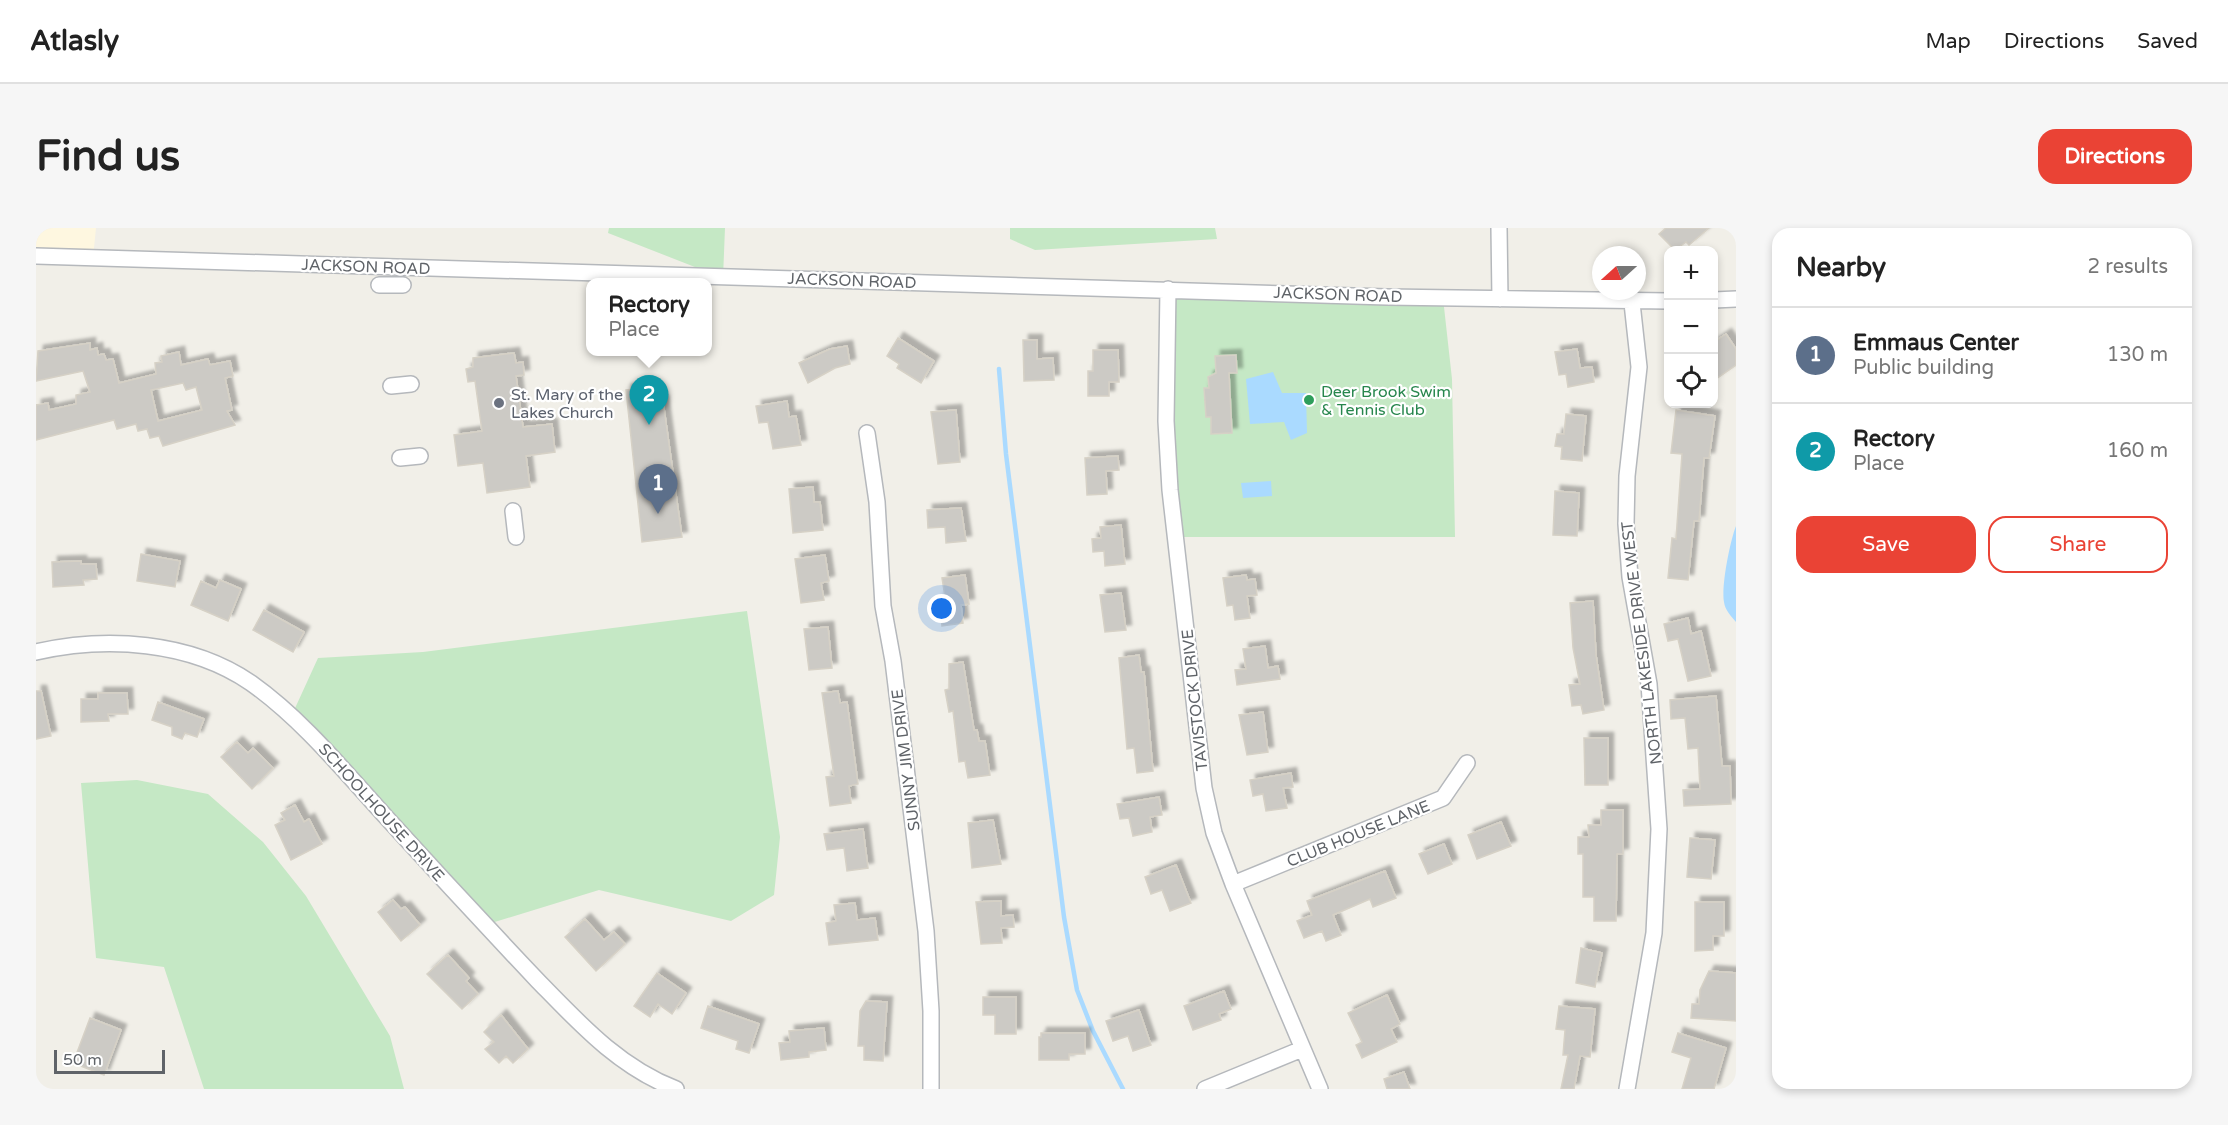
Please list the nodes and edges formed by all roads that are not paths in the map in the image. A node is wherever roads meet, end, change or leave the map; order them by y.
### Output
1 (1499, 228) edge
2 (36, 256) edge
3 (379, 285) dead end
4 (403, 285) dead end
5 (1168, 289) junction
6 (1500, 299) junction
7 (1736, 299) edge
8 (1718, 300) edge
9 (1664, 301) edge
10 (1632, 303) junction
11 (411, 384) dead end
12 (391, 386) dead end
13 (867, 433) dead end
14 (420, 456) dead end
15 (400, 458) dead end
16 (513, 511) dead end
17 (516, 537) dead end
18 (36, 652) edge
19 (1467, 763) dead end
20 (1233, 884) junction
21 (1302, 1049) junction
22 (648, 1084) edge
23 (676, 1089) edge
24 (931, 1089) edge
25 (1205, 1089) edge
26 (1320, 1089) edge
27 (1627, 1089) edge

1 - 6 street
2 - 5 street, JACKSON ROAD
3 - 4 street
5 - 6 street, JACKSON ROAD
5 - 20 street, TAVISTOCK DRIVE
6 - 10 street, JACKSON ROAD
7 - 8 street
9 - 10 street, JACKSON ROAD
10 - 27 street, NORTH LAKESIDE DRIVE WEST
11 - 12 street
13 - 24 street, SUNNY JIM DRIVE
14 - 15 street
16 - 17 street
18 - 22 street, SCHOOLHOUSE DRIVE
19 - 20 street, CLUB HOUSE LANE
20 - 21 street, TAVISTOCK DRIVE
21 - 25 street
21 - 26 street, TAVISTOCK DRIVE
22 - 23 street, SCHOOLHOUSE DRIVE

